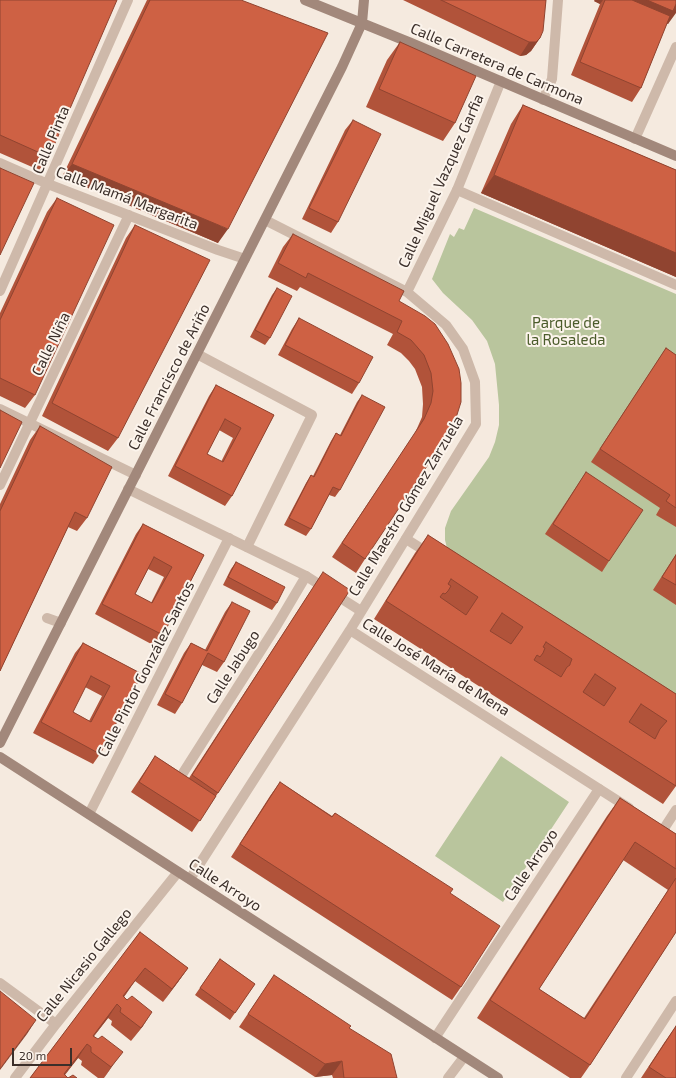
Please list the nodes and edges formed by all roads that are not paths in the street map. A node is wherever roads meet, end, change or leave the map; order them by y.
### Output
1 (128, 0) edge
2 (305, 0) edge
3 (364, 0) edge
4 (558, 0) edge
5 (362, 23) junction
6 (676, 47) edge
7 (501, 81) junction
8 (543, 100) junction
9 (635, 139) junction
10 (676, 156) edge
11 (0, 163) edge
12 (48, 184) junction
13 (457, 190) junction
14 (129, 215) junction
15 (264, 220) junction
16 (245, 259) junction
17 (676, 285) edge
18 (0, 291) edge
19 (407, 292) junction
20 (197, 354) junction
21 (0, 409) edge
22 (30, 424) junction
23 (136, 475) junction
24 (0, 485) edge
25 (128, 489) junction
26 (229, 538) junction
27 (406, 538) junction
28 (247, 547) junction
29 (439, 560) edge
30 (306, 576) junction
31 (361, 611) junction
32 (47, 618) dead end
33 (60, 623) junction
34 (350, 630) junction
35 (0, 743) edge
36 (0, 757) edge
37 (183, 773) edge
38 (599, 789) junction
39 (676, 810) edge
40 (638, 813) edge
41 (89, 814) junction
42 (663, 830) edge
43 (178, 872) junction
44 (190, 879) junction
45 (0, 983) edge
46 (676, 1001) edge
47 (56, 1024) junction
48 (434, 1038) junction
49 (464, 1057) junction
50 (15, 1078) edge
51 (448, 1078) edge
52 (498, 1078) edge
53 (626, 1078) edge

1 - 12 street, Calle Pinta
2 - 5 main road, Calle Carretera de Carmona
3 - 5 main road, Calle Francisco de Ariño
4 - 8 street
5 - 7 main road, Calle Carretera de Carmona
5 - 15 main road, Calle Francisco de Ariño
6 - 9 street
7 - 8 main road, Calle Carretera de Carmona
7 - 13 street, Calle Miguel Vazquez Garfia
8 - 9 main road, Calle Carretera de Carmona
9 - 10 main road, Calle Carretera de Carmona
11 - 12 street, Calle Mamá Margarita
12 - 14 street, Calle Mamá Margarita
12 - 18 street, Calle Pinta
13 - 17 street
13 - 19 street, Calle Miguel Vazquez Garfia
14 - 16 street, Calle Mamá Margarita
14 - 22 street, Calle Niña
15 - 16 main road, Calle Francisco de Ariño
15 - 19 street, Calle Maestro Gómez Zarzuela
16 - 20 main road, Calle Francisco de Ariño
19 - 27 street, Calle Maestro Gómez Zarzuela
20 - 23 main road, Calle Francisco de Ariño
20 - 28 street
21 - 22 street
22 - 23 street
22 - 24 street, Calle Niña
23 - 25 main road, Calle Francisco de Ariño
25 - 26 street
25 - 33 main road, Calle Francisco de Ariño
26 - 28 street
26 - 41 street, Calle Pintor González Santos
27 - 29 street
27 - 31 street, Calle Maestro Gómez Zarzuela
28 - 30 street
30 - 31 street
30 - 37 street, Calle Jabugo
31 - 34 street, Calle Maestro Gómez Zarzuela
32 - 33 street
33 - 35 main road, Calle Francisco de Ariño
34 - 38 street, Calle José María de Mena
34 - 44 street, Calle José María de Mena
36 - 41 main road, Calle Arroyo
38 - 40 street, Calle José María de Mena
38 - 48 street, Calle Arroyo
39 - 42 street
41 - 43 main road, Calle Arroyo
43 - 44 main road, Calle Arroyo
43 - 47 street, Calle Nicasio Gallego
44 - 48 main road, Calle Arroyo
45 - 47 street
46 - 53 street
47 - 50 street, Calle Nicasio Gallego
48 - 49 main road, Calle Arroyo
49 - 51 street
49 - 52 main road, Calle Arroyo

